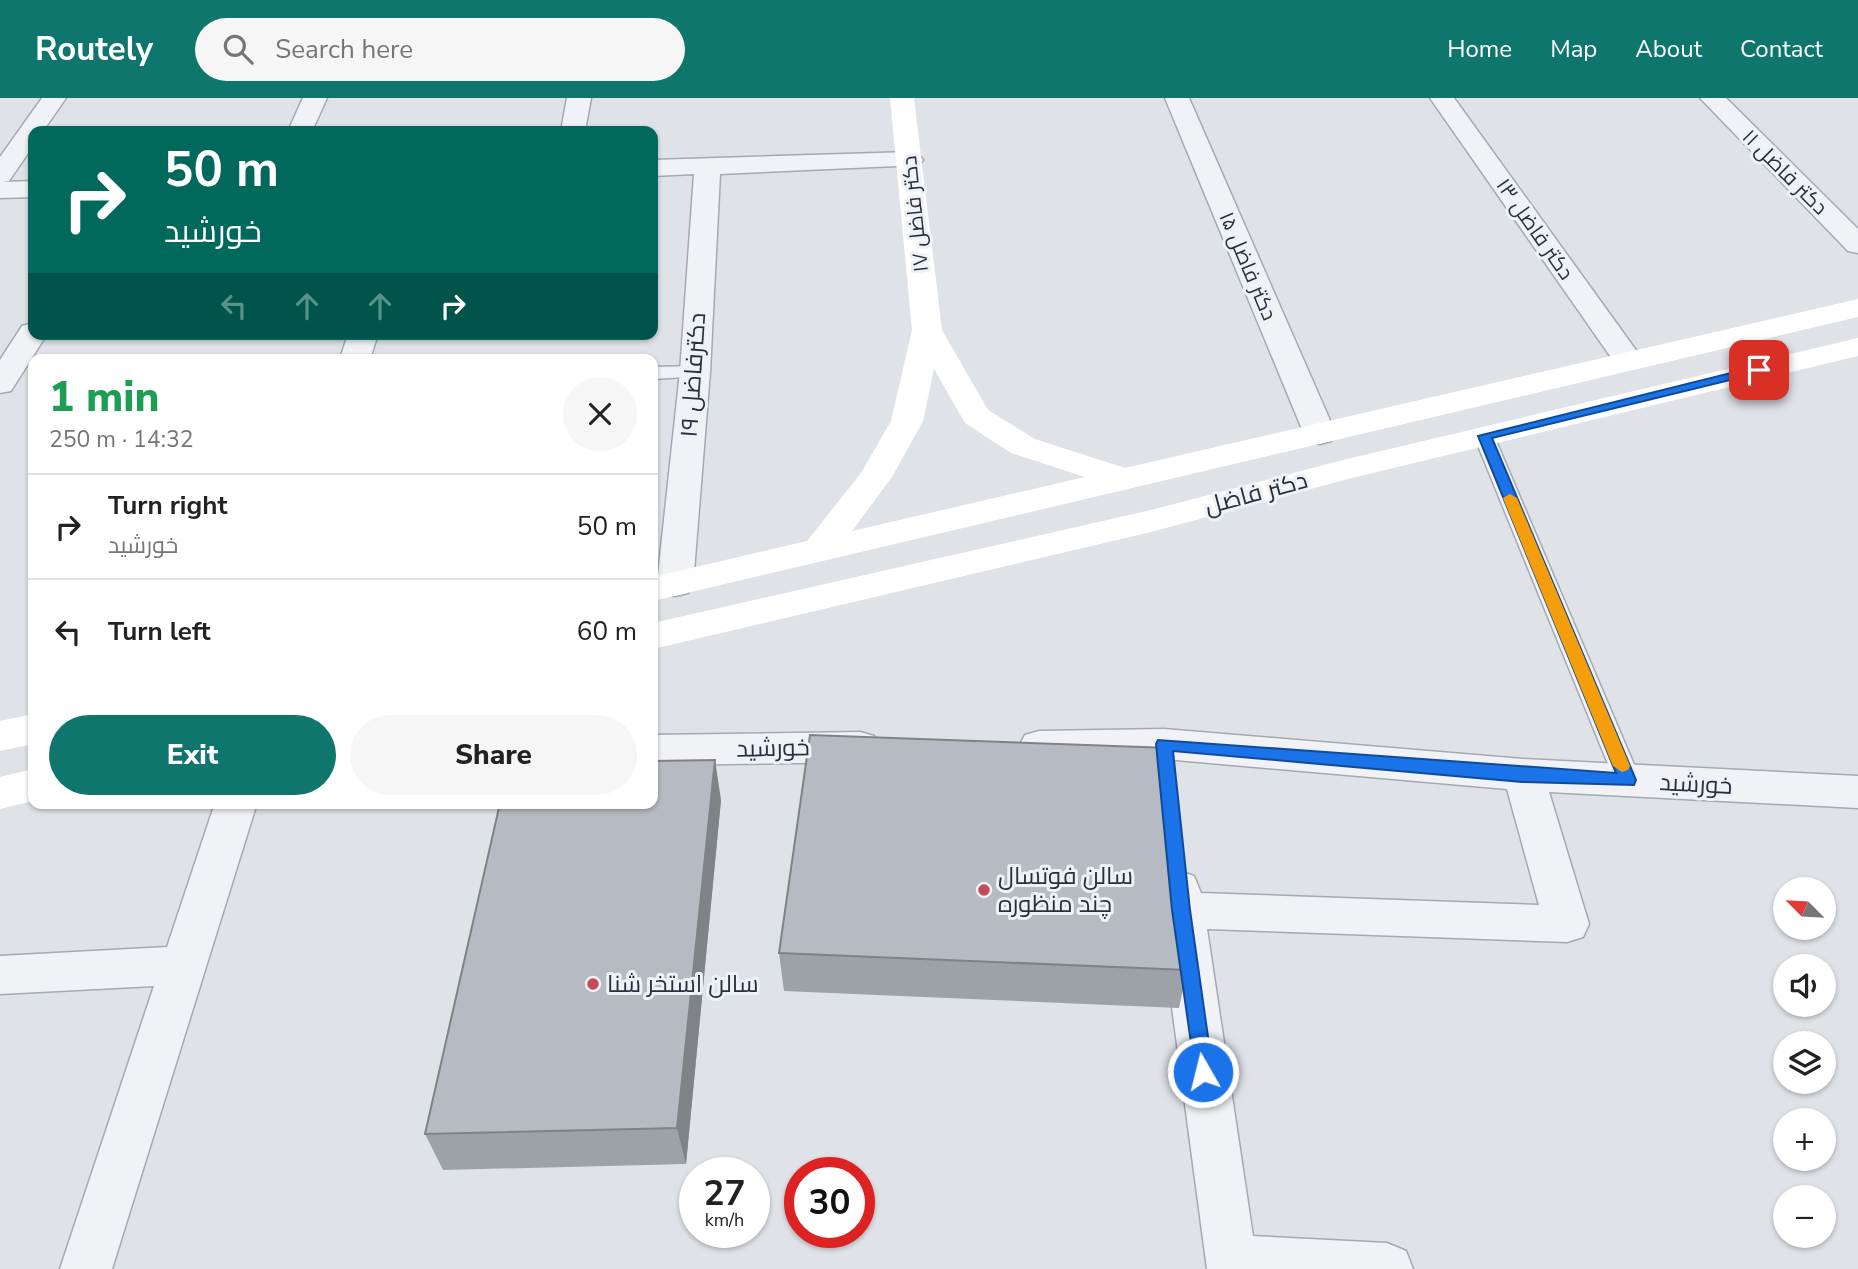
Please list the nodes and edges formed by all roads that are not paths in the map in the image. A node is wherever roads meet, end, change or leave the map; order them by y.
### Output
1 (54, 98) edge
2 (315, 98) edge
3 (579, 98) edge
4 (902, 98) edge
5 (1177, 98) edge
6 (1442, 98) edge
7 (1713, 98) edge
8 (34, 126) edge
9 (302, 126) edge
10 (574, 126) edge
11 (28, 135) edge
12 (910, 160) junction
13 (708, 166) junction
14 (658, 168) edge
15 (0, 175) edge
16 (28, 189) edge
17 (0, 190) edge
18 (1858, 245) edge
19 (1858, 308) edge
20 (926, 330) junction
21 (28, 340) edge
22 (1858, 347) edge
23 (1628, 360) junction
24 (695, 372) junction
25 (658, 373) edge
26 (0, 384) edge
27 (1320, 434) junction
28 (1484, 436) junction
29 (1124, 479) junction
30 (819, 550) junction
31 (664, 586) edge
32 (658, 635) edge
33 (28, 730) edge
34 (0, 736) edge
35 (998, 746) edge
36 (901, 747) edge
37 (658, 750) edge
38 (1522, 775) junction
39 (1628, 780) junction
40 (28, 786) edge
41 (1858, 792) edge
42 (0, 793) edge
43 (234, 809) edge
44 (1175, 852) edge
45 (1181, 910) junction
46 (184, 965) junction
47 (0, 975) edge
48 (1310, 1267) edge
49 (86, 1269) edge
50 (1387, 1269) edge

1 - 8 street
2 - 9 street
3 - 10 street
4 - 12 main road, دکتر فاضل ۱۷
5 - 27 street, دکتر فاضل ۱۵
6 - 23 street, دکتر فاضل ۱۳
7 - 18 street, دکتر فاضل ۱۱
11 - 15 street
12 - 13 street
12 - 20 main road, دکتر فاضل ۱۷
13 - 14 street
13 - 24 street, دکترفاضل ۱۹
16 - 17 street
19 - 23 main road, دکتر فاضل
20 - 29 main road
20 - 30 main road
21 - 26 street
22 - 28 main road, دکتر فاضل
23 - 27 main road, دکتر فاضل
24 - 25 lane
24 - 31 street, دکترفاضل ۱۹
27 - 29 main road, دکتر فاضل
28 - 32 main road, دکتر فاضل
28 - 39 lane
29 - 30 main road, دکتر فاضل
30 - 31 main road, دکتر فاضل
33 - 34 main road
35 - 38 street, خورشید
36 - 37 street, خورشید
38 - 39 street, خورشید
38 - 45 street
39 - 41 street, خورشید
40 - 42 main road
43 - 46 street
44 - 45 street
45 - 48 street
46 - 47 street
46 - 49 street
48 - 50 street

